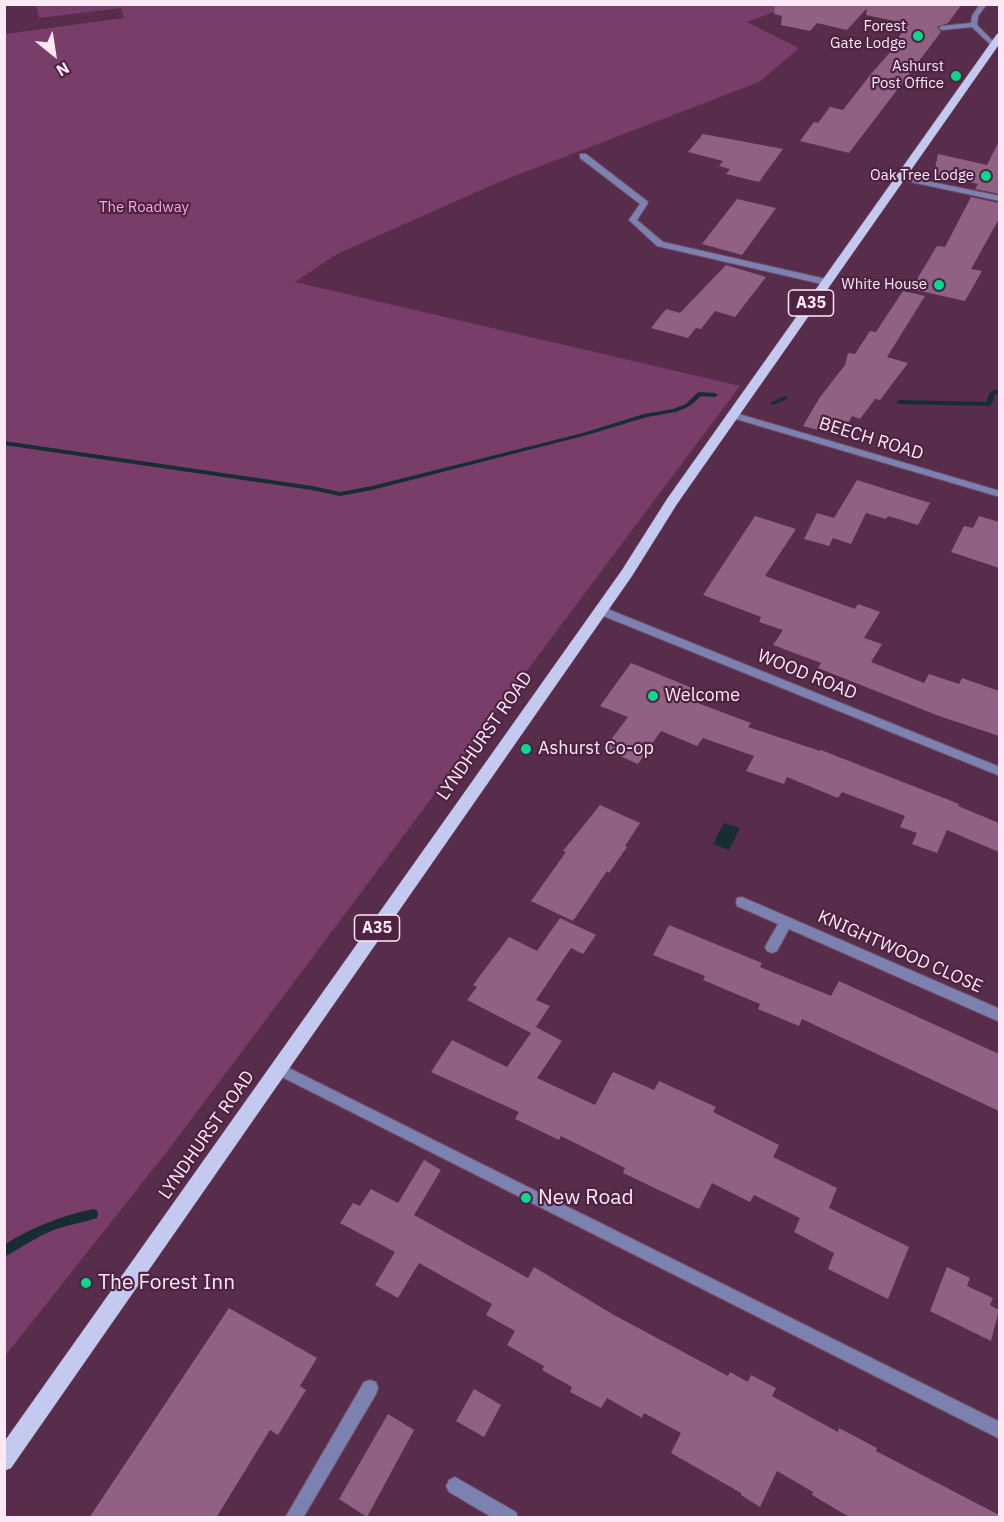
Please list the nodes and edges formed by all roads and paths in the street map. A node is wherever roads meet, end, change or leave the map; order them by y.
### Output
1 (984, 4) edge
2 (974, 26) junction
3 (942, 28) dead end
4 (998, 38) edge
5 (583, 156) dead end
6 (900, 177) junction
7 (999, 199) edge
8 (826, 282) junction
9 (732, 415) junction
10 (999, 494) edge
11 (600, 610) junction
12 (999, 772) edge
13 (742, 902) dead end
14 (786, 921) junction
15 (772, 947) dead end
16 (999, 1016) edge
17 (279, 1069) junction
18 (370, 1388) dead end
19 (999, 1431) edge
20 (4, 1461) edge
21 (455, 1486) dead end
22 (294, 1518) edge
23 (510, 1518) edge

1 - 2 street
2 - 3 street
2 - 4 street
4 - 6 main road, LYNDHURST ROAD / A35
5 - 8 street
6 - 7 street
6 - 8 main road, LYNDHURST ROAD / A35
8 - 9 main road, LYNDHURST ROAD / A35
9 - 10 street, BEECH ROAD
9 - 11 main road, LYNDHURST ROAD / A35
11 - 12 street, WOOD ROAD
11 - 17 main road, LYNDHURST ROAD / A35
13 - 14 street, KNIGHTWOOD CLOSE
14 - 15 street
14 - 16 street, KNIGHTWOOD CLOSE
17 - 19 street
17 - 20 main road, LYNDHURST ROAD / A35
18 - 22 street
21 - 23 street

